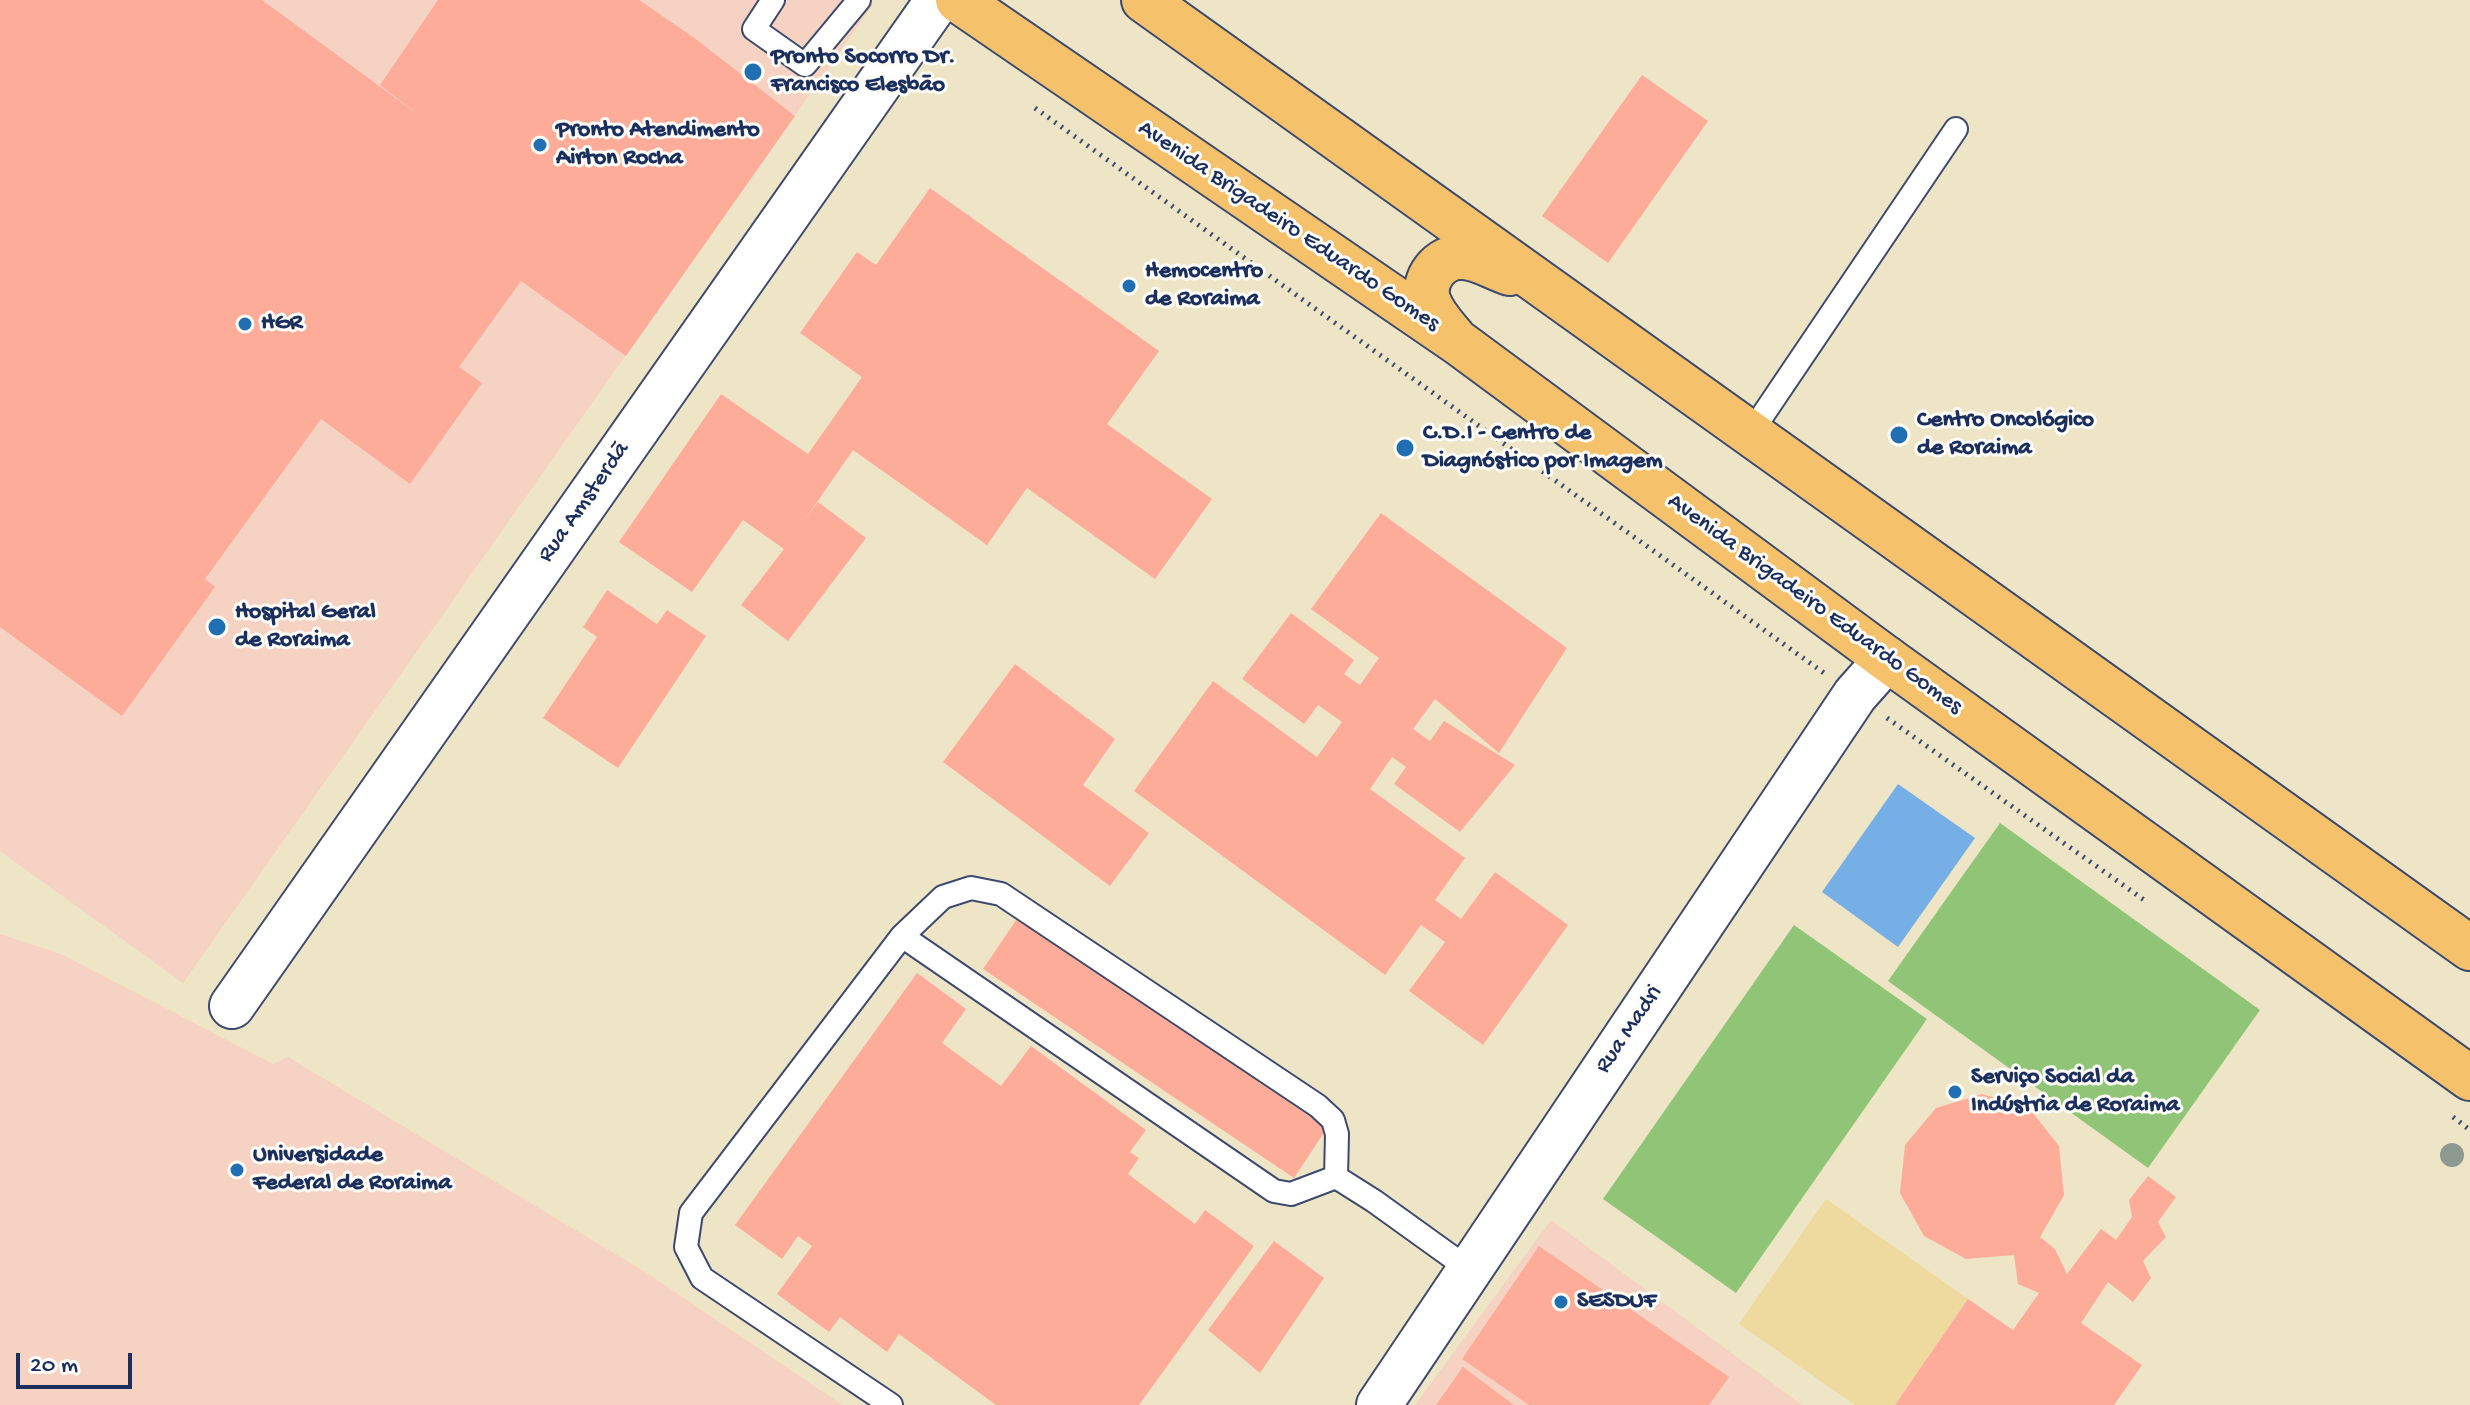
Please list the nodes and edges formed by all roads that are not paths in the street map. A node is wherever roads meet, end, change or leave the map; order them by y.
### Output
1 (773, 0) edge
2 (859, 0) edge
3 (938, 0) edge
4 (958, 0) edge
5 (1144, 0) edge
6 (1956, 129) dead end
7 (1535, 280) junction
8 (1459, 343) junction
9 (1750, 434) junction
10 (1887, 659) junction
11 (902, 936) junction
12 (2470, 948) edge
13 (232, 1006) dead end
14 (2457, 1095) edge
15 (1336, 1177) junction
16 (1470, 1270) junction
17 (891, 1405) edge
18 (1379, 1405) edge

1 - 2 lane
3 - 13 street, Rua Amsterdã
4 - 8 main road, Avenida Brigadeiro Eduardo Gomes
5 - 7 main road
6 - 9 lane
7 - 8 main road
7 - 9 main road
8 - 10 main road, Avenida Brigadeiro Eduardo Gomes
9 - 12 main road
10 - 14 main road, Avenida Brigadeiro Eduardo Gomes
10 - 16 street, Rua Madri
11 - 15 lane
11 - 15 lane
11 - 17 lane
15 - 16 lane
16 - 18 street, Rua Madri

